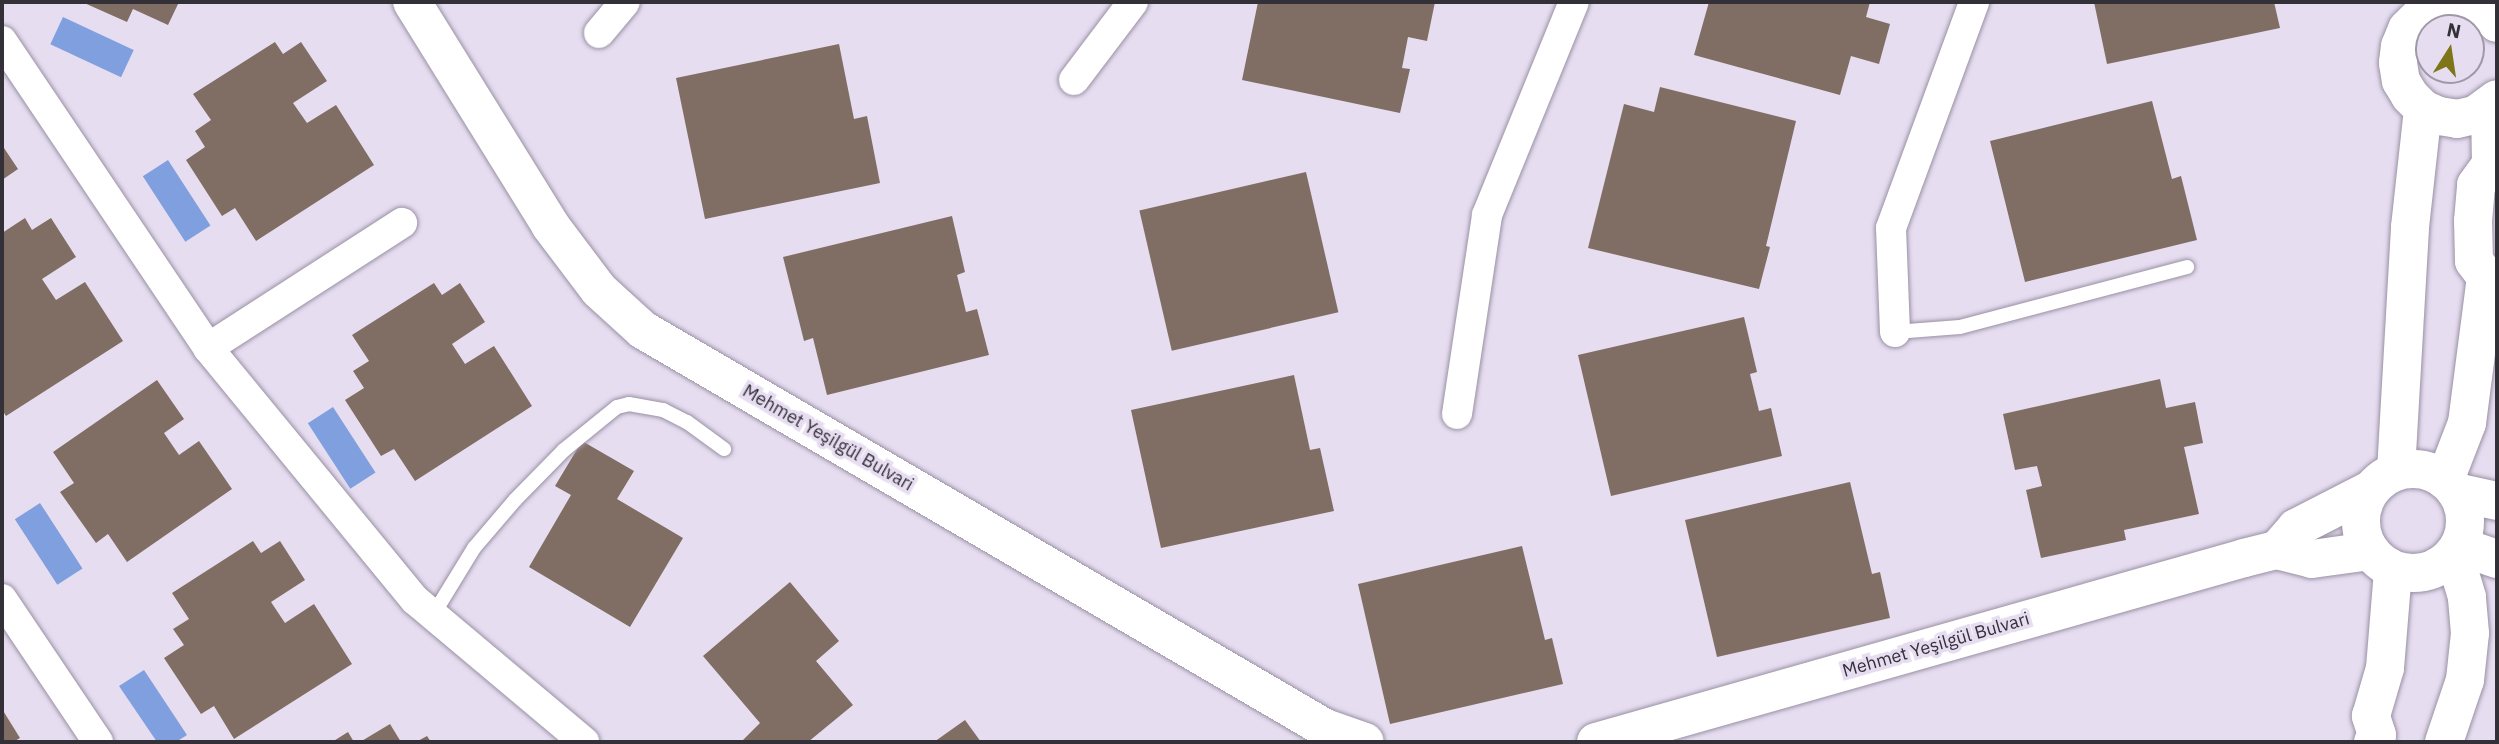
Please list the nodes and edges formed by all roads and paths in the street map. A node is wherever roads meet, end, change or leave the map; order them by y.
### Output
1 (412, 2) edge
2 (625, 2) edge
3 (1133, 2) edge
4 (1574, 2) edge
5 (1975, 2) edge
6 (2449, 3) edge
7 (2497, 23) edge
8 (599, 33) dead end
9 (2, 41) edge
10 (1074, 80) dead end
11 (2494, 103) edge
12 (2423, 109) junction
13 (2494, 170) edge
14 (401, 223) dead end
15 (2187, 267) dead end
16 (2492, 268) edge
17 (1895, 332) joint
18 (208, 348) junction
19 (1457, 414) dead end
20 (724, 449) dead end
21 (2383, 481) junction
22 (2450, 486) junction
23 (2497, 501) edge
24 (2277, 550) junction
25 (2456, 550) junction
26 (2497, 559) edge
27 (2382, 560) junction
28 (2, 599) edge
29 (433, 615) junction
30 (2363, 734) edge
31 (98, 742) edge
32 (584, 742) edge
33 (1365, 742) edge
34 (1595, 742) edge
35 (2444, 742) edge

1 - 33 main road, Mehmet Yeşilgül Bulvari
2 - 8 street
3 - 10 street
4 - 19 street
5 - 17 street
6 - 7 main road
6 - 12 main road
9 - 18 street
11 - 12 main road
11 - 13 main road
12 - 21 main road
13 - 16 main road
14 - 18 street
15 - 17 lane
16 - 22 main road
18 - 29 street
20 - 29 lane
21 - 22 main road
21 - 24 main road, Mehmet Yeşilgül Bulvari
21 - 27 main road
22 - 23 main road
22 - 25 main road
24 - 27 main road
24 - 34 main road, Mehmet Yeşilgül Bulvari
25 - 26 main road
25 - 27 main road
25 - 35 main road
27 - 30 main road
28 - 31 street
29 - 32 street

